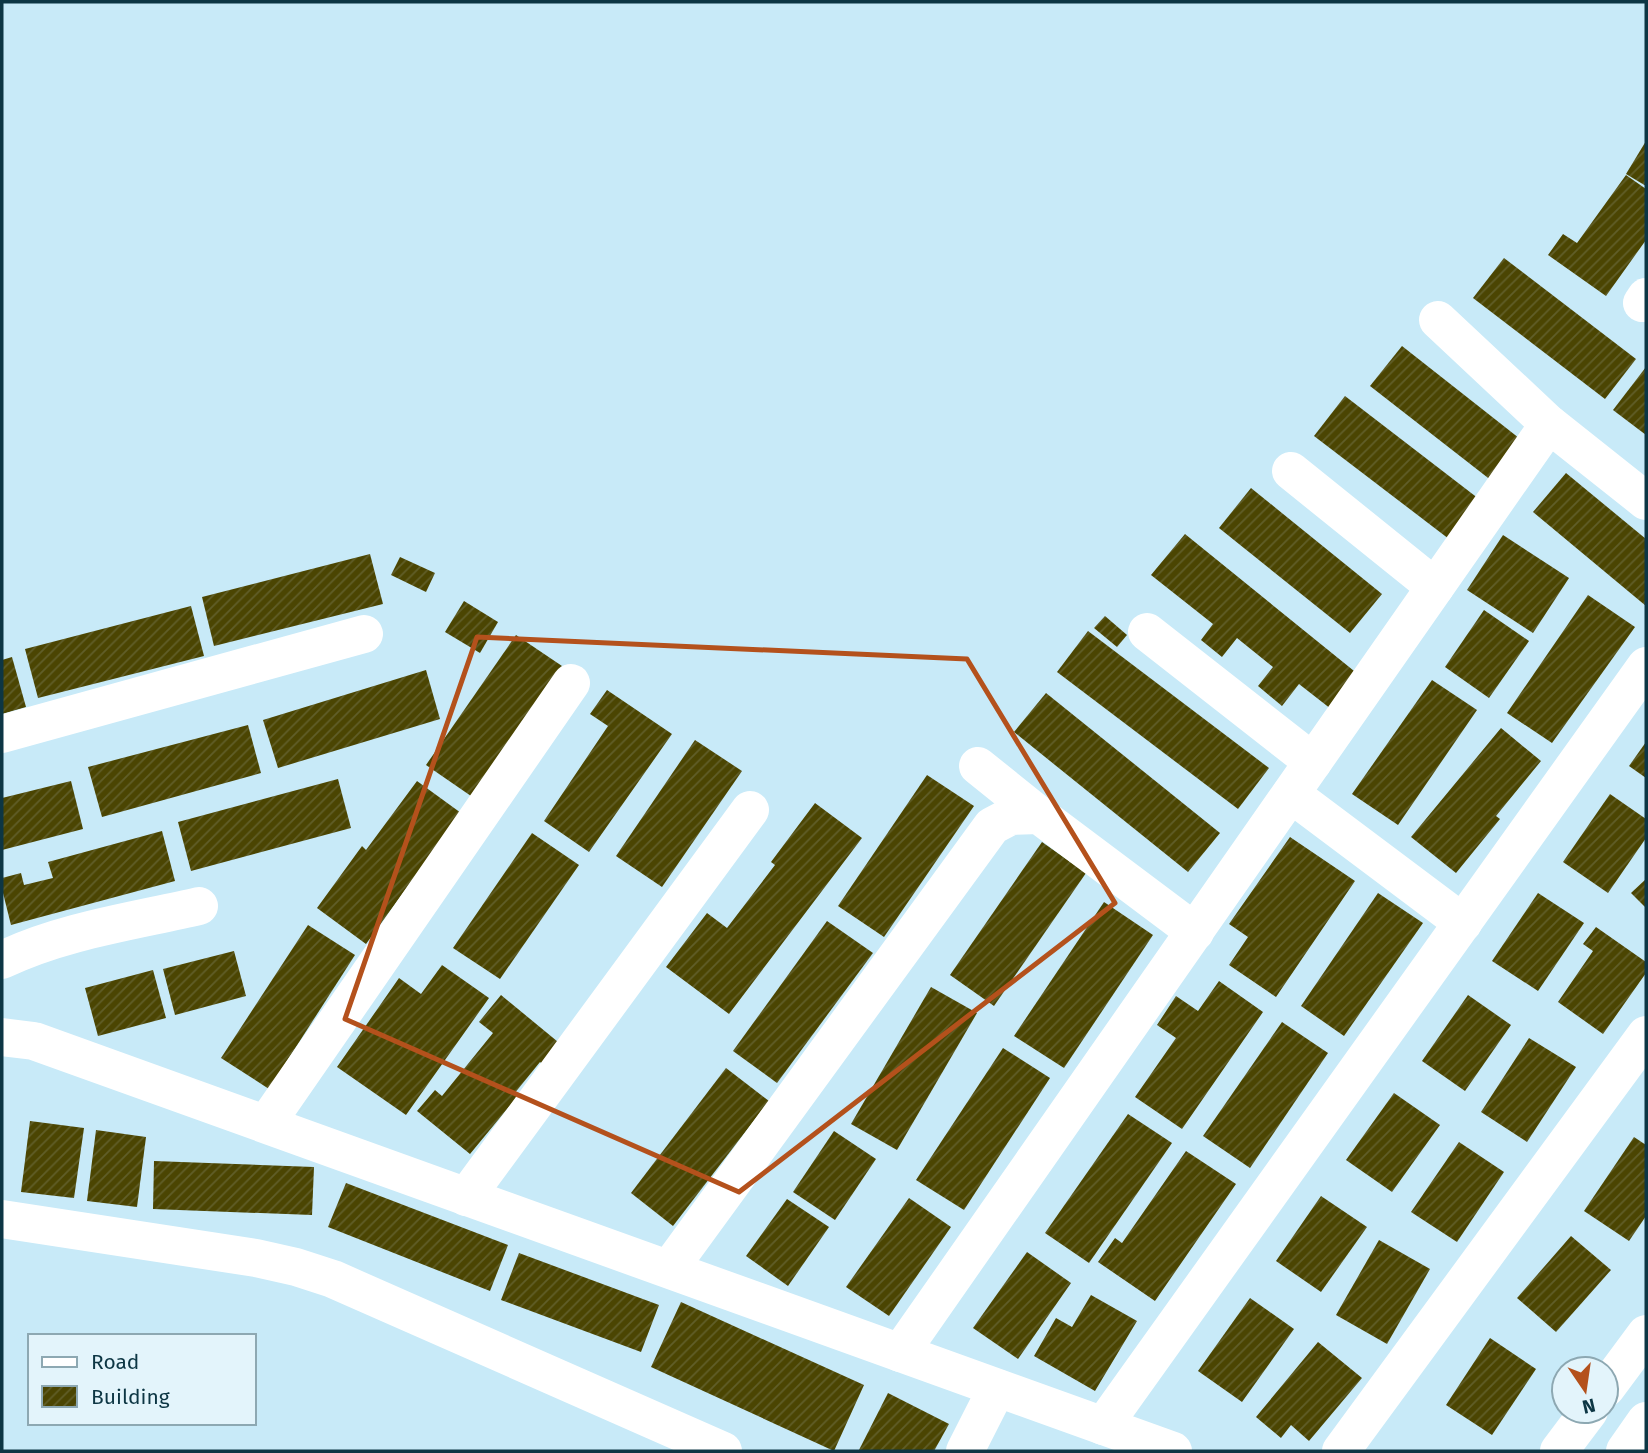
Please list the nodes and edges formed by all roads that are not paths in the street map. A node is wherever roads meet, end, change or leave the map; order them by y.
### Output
1 (1438, 320) dead end
2 (1549, 425) junction
3 (1291, 471) dead end
4 (1646, 501) edge
5 (1435, 587) junction
6 (1147, 632) dead end
7 (364, 634) dead end
8 (1646, 666) edge
9 (571, 683) dead end
10 (2, 734) edge
11 (1313, 762) junction
12 (978, 766) dead end
13 (1291, 794) junction
14 (750, 810) dead end
15 (1039, 815) junction
16 (199, 905) dead end
17 (1462, 923) junction
18 (1195, 932) junction
19 (2, 960) edge
20 (1646, 1035) edge
21 (2, 1037) edge
22 (266, 1124) junction
23 (466, 1197) junction
24 (2, 1219) edge
25 (668, 1269) junction
26 (1646, 1334) edge
27 (900, 1353) junction
28 (1620, 1369) edge
29 (996, 1388) junction
30 (1646, 1421) edge
31 (1578, 1425) edge
32 (1103, 1426) junction
33 (723, 1451) edge
34 (965, 1451) edge
35 (1173, 1451) edge
36 (1341, 1451) edge
37 (1559, 1451) edge
38 (1625, 1451) edge

1 - 2 street
2 - 4 street
2 - 5 street
3 - 5 street
5 - 11 street
6 - 11 street
7 - 10 street
8 - 17 street
9 - 22 street
11 - 13 street
12 - 15 street
13 - 17 street
13 - 18 street
14 - 23 street
15 - 18 street
15 - 25 street
16 - 19 street
17 - 32 street
18 - 27 street
20 - 36 street
21 - 22 street
22 - 23 street
23 - 25 street
24 - 33 street
25 - 27 street
26 - 28 street
27 - 29 street
29 - 32 street
29 - 34 street
30 - 38 street
31 - 37 street
32 - 35 street

